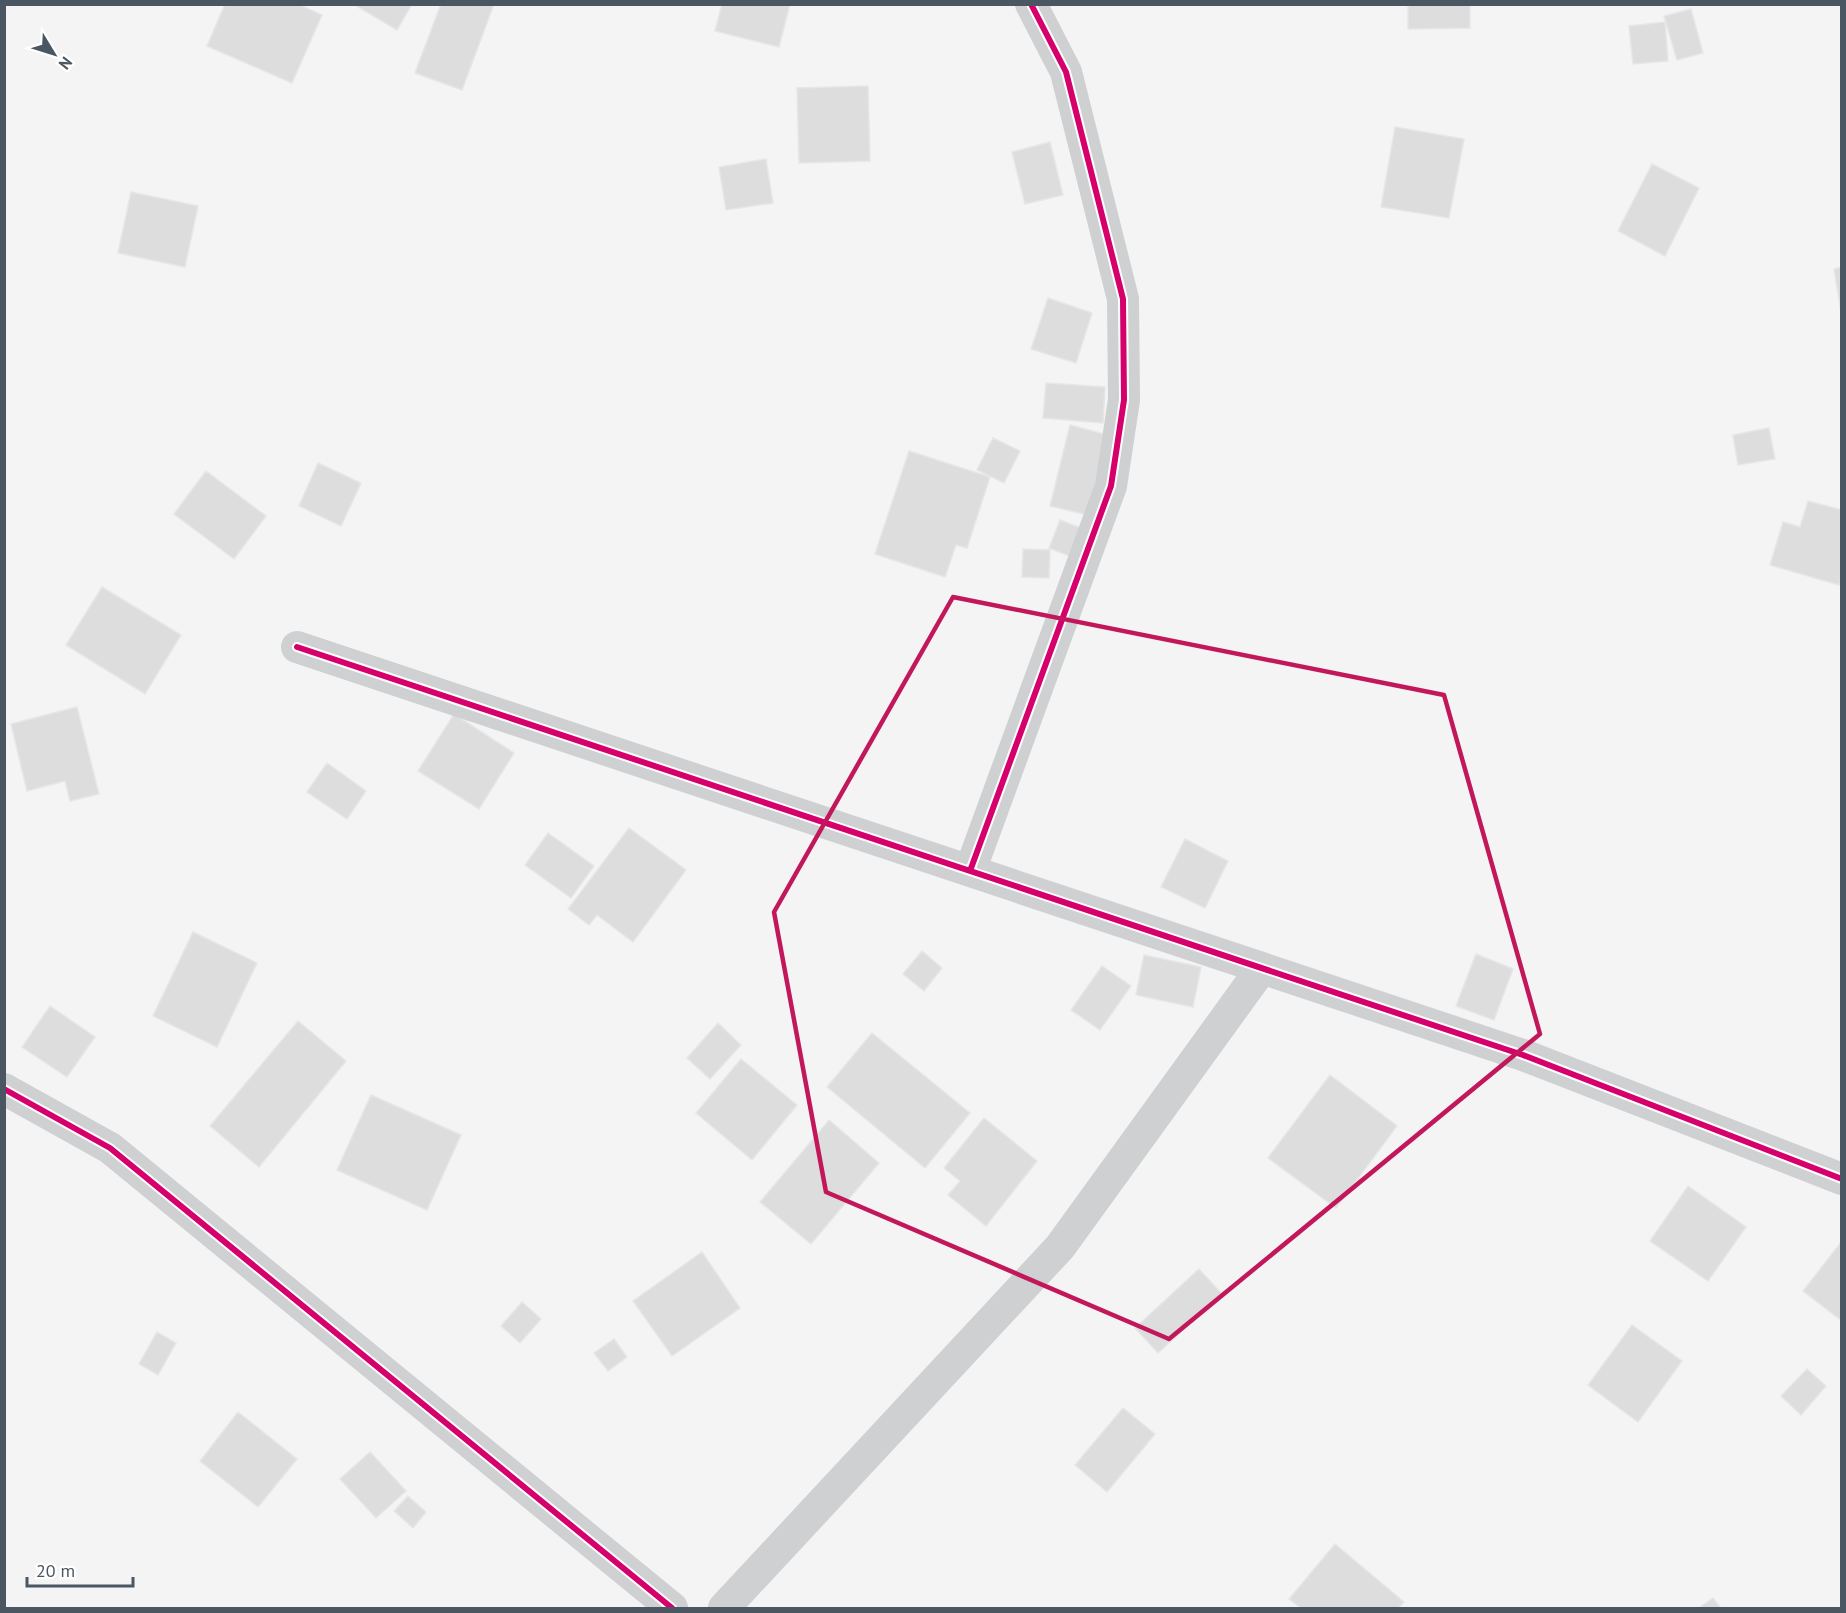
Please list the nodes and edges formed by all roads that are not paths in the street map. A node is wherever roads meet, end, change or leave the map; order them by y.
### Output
1 (1031, 4) edge
2 (297, 647) dead end
3 (970, 871) junction
4 (1262, 968) junction
5 (4, 1089) edge
6 (1842, 1179) edge
7 (672, 1608) edge
8 (724, 1608) edge

1 - 3 street
2 - 3 street
3 - 4 street
4 - 6 street
4 - 8 street
5 - 7 street

